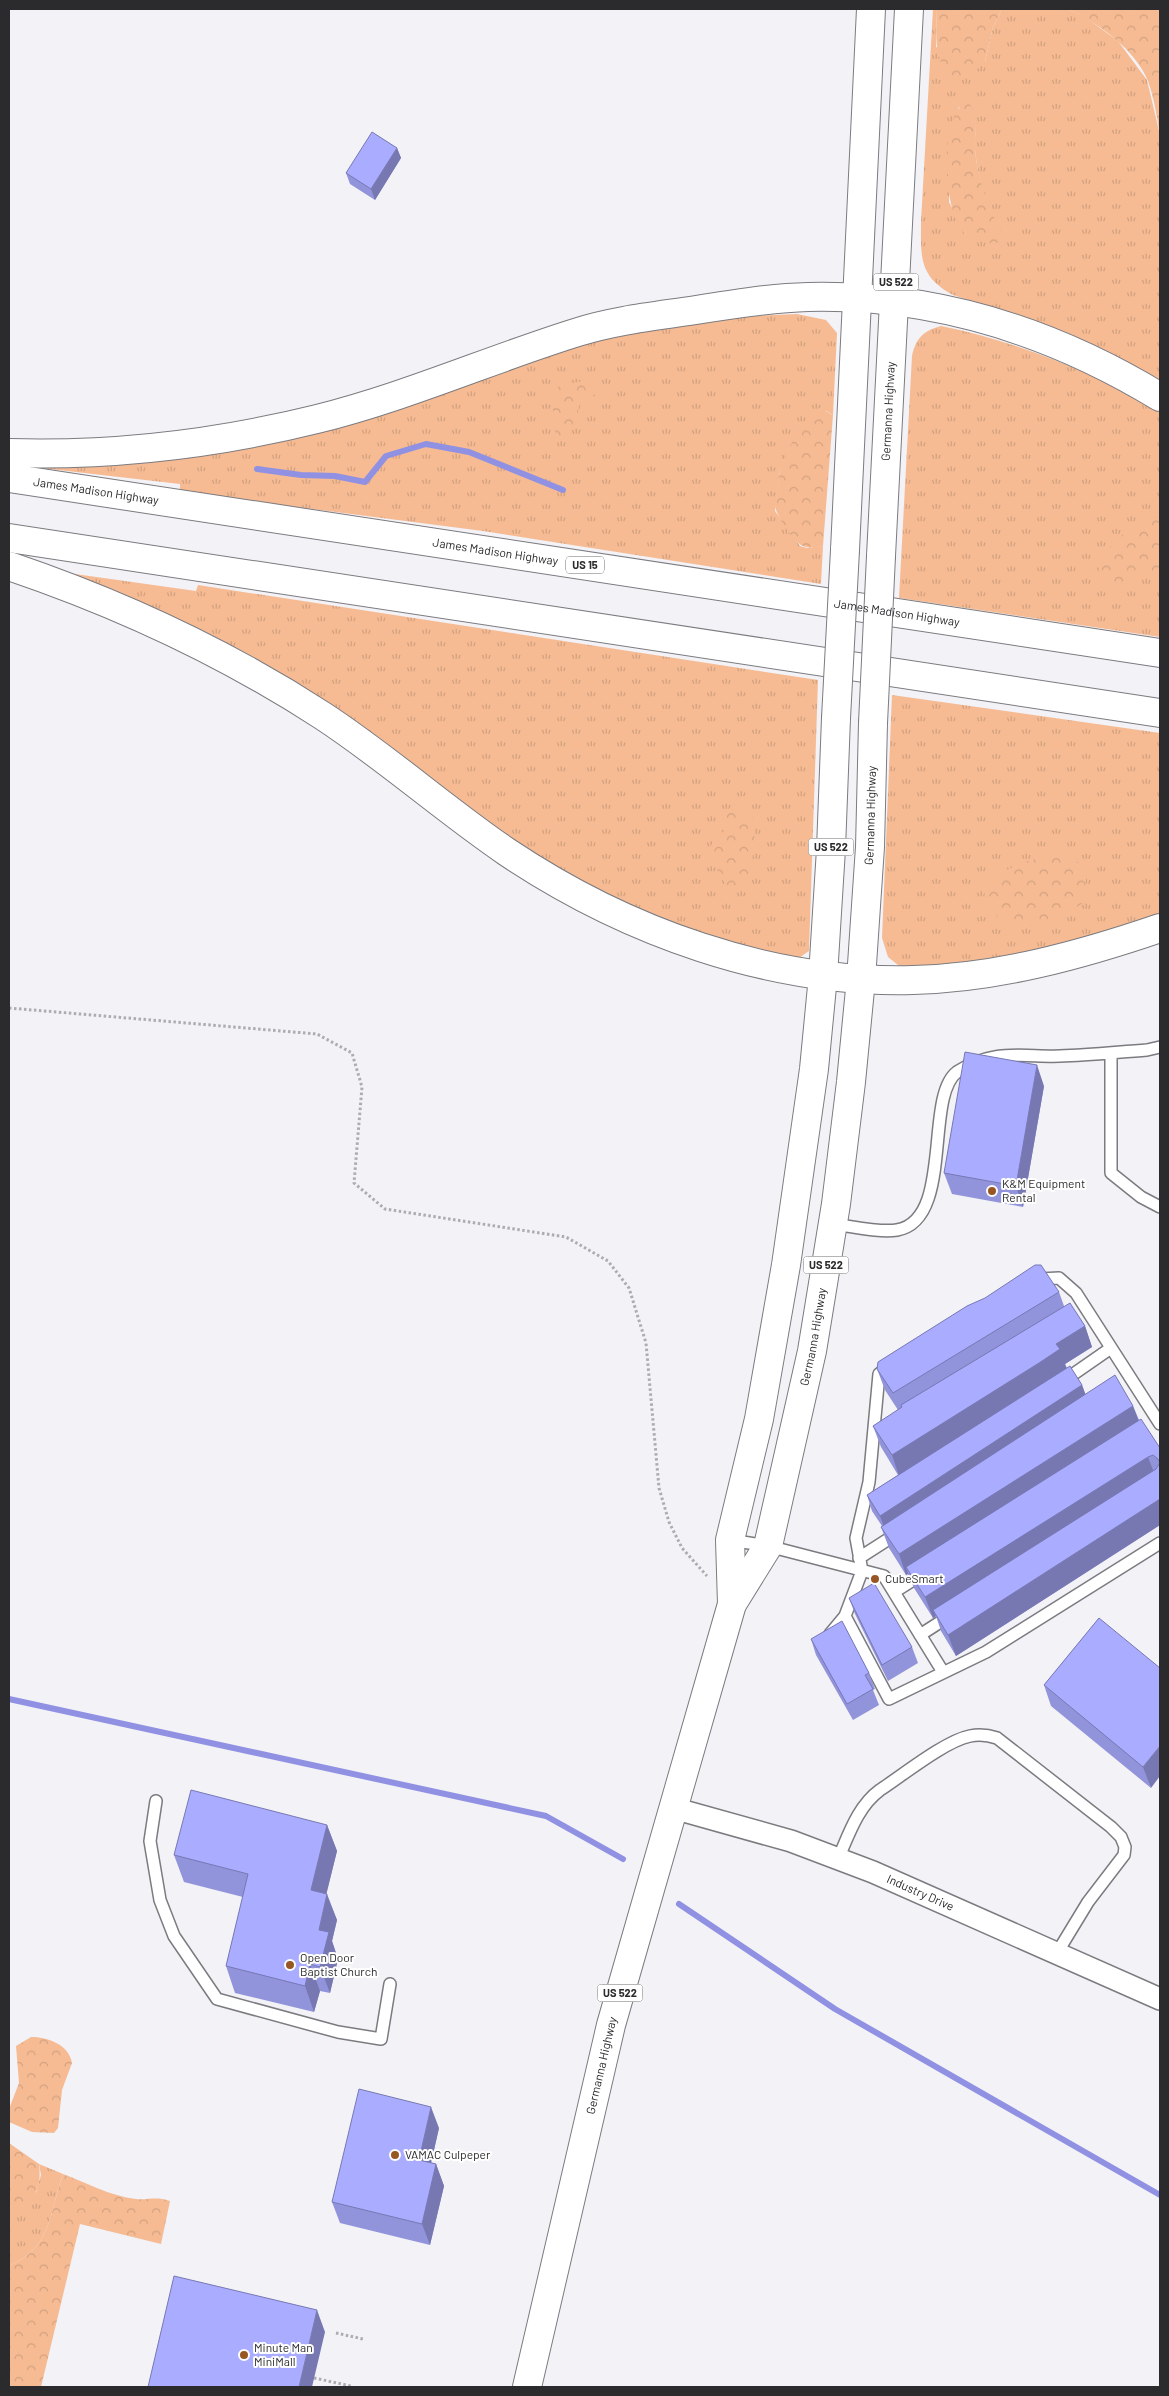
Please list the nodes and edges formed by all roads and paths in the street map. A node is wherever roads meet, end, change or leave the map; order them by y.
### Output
1 (871, 9) edge
2 (909, 9) edge
3 (857, 298) junction
4 (895, 302) junction
5 (1160, 397) edge
6 (9, 453) edge
7 (9, 478) edge
8 (9, 538) edge
9 (9, 566) edge
10 (1160, 653) edge
11 (1160, 713) edge
12 (1160, 928) edge
13 (823, 976) junction
14 (861, 980) junction
15 (9, 1008) edge
16 (1160, 1047) edge
17 (1111, 1052) junction
18 (1160, 1207) edge
19 (833, 1224) junction
20 (1026, 1289) edge
21 (1110, 1348) junction
22 (902, 1358) edge
23 (1050, 1390) edge
24 (1158, 1425) edge
25 (889, 1430) edge
26 (873, 1440) junction
27 (879, 1497) edge
28 (864, 1506) junction
29 (906, 1528) edge
30 (730, 1540) junction
31 (1160, 1543) edge
32 (768, 1546) junction
33 (860, 1558) junction
34 (935, 1566) edge
35 (862, 1571) junction
36 (709, 1578) dead end
37 (894, 1592) junction
38 (732, 1604) junction
39 (959, 1610) edge
40 (845, 1616) junction
41 (920, 1634) junction
42 (820, 1643) edge
43 (943, 1672) junction
44 (156, 1801) dead end
45 (673, 1808) junction
46 (838, 1859) junction
47 (1057, 1953) junction
48 (390, 1984) dead end
49 (1160, 1998) edge
50 (336, 2333) dead end
51 (363, 2339) dead end
52 (314, 2378) dead end
53 (351, 2386) edge
54 (527, 2387) edge

1 - 3 main road, Germanna Highway / US 522
2 - 4 main road, Germanna Highway / US 522
3 - 4 main road
3 - 6 main road
3 - 13 main road, Germanna Highway / US 522, bridge
4 - 5 main road
4 - 14 main road, Germanna Highway / US 522, bridge
7 - 10 main road, James Madison Highway / US 15
8 - 11 main road
9 - 13 main road
12 - 14 main road
13 - 14 main road
13 - 30 main road, Germanna Highway / US 522
14 - 19 main road, Germanna Highway / US 522
15 - 36 path
16 - 17 lane
17 - 18 lane
17 - 19 lane
19 - 32 main road, Germanna Highway / US 522
20 - 21 lane
21 - 23 lane
21 - 24 lane
22 - 26 lane
25 - 26 lane
26 - 28 lane
27 - 28 lane
28 - 33 lane
29 - 33 lane
30 - 32 lane
30 - 38 main road, Germanna Highway / US 522
31 - 43 lane
32 - 35 lane
32 - 38 main road, Germanna Highway / US 522
33 - 35 lane
34 - 37 lane
35 - 37 lane
35 - 40 lane
37 - 41 lane
38 - 45 main road, Germanna Highway / US 522
39 - 41 lane
40 - 42 lane
40 - 43 lane
41 - 43 lane
44 - 48 lane
45 - 46 street, Industry Drive
45 - 54 main road, Germanna Highway / US 522
46 - 47 street, Industry Drive
46 - 47 lane
47 - 49 street, Industry Drive
50 - 51 path
52 - 53 path

